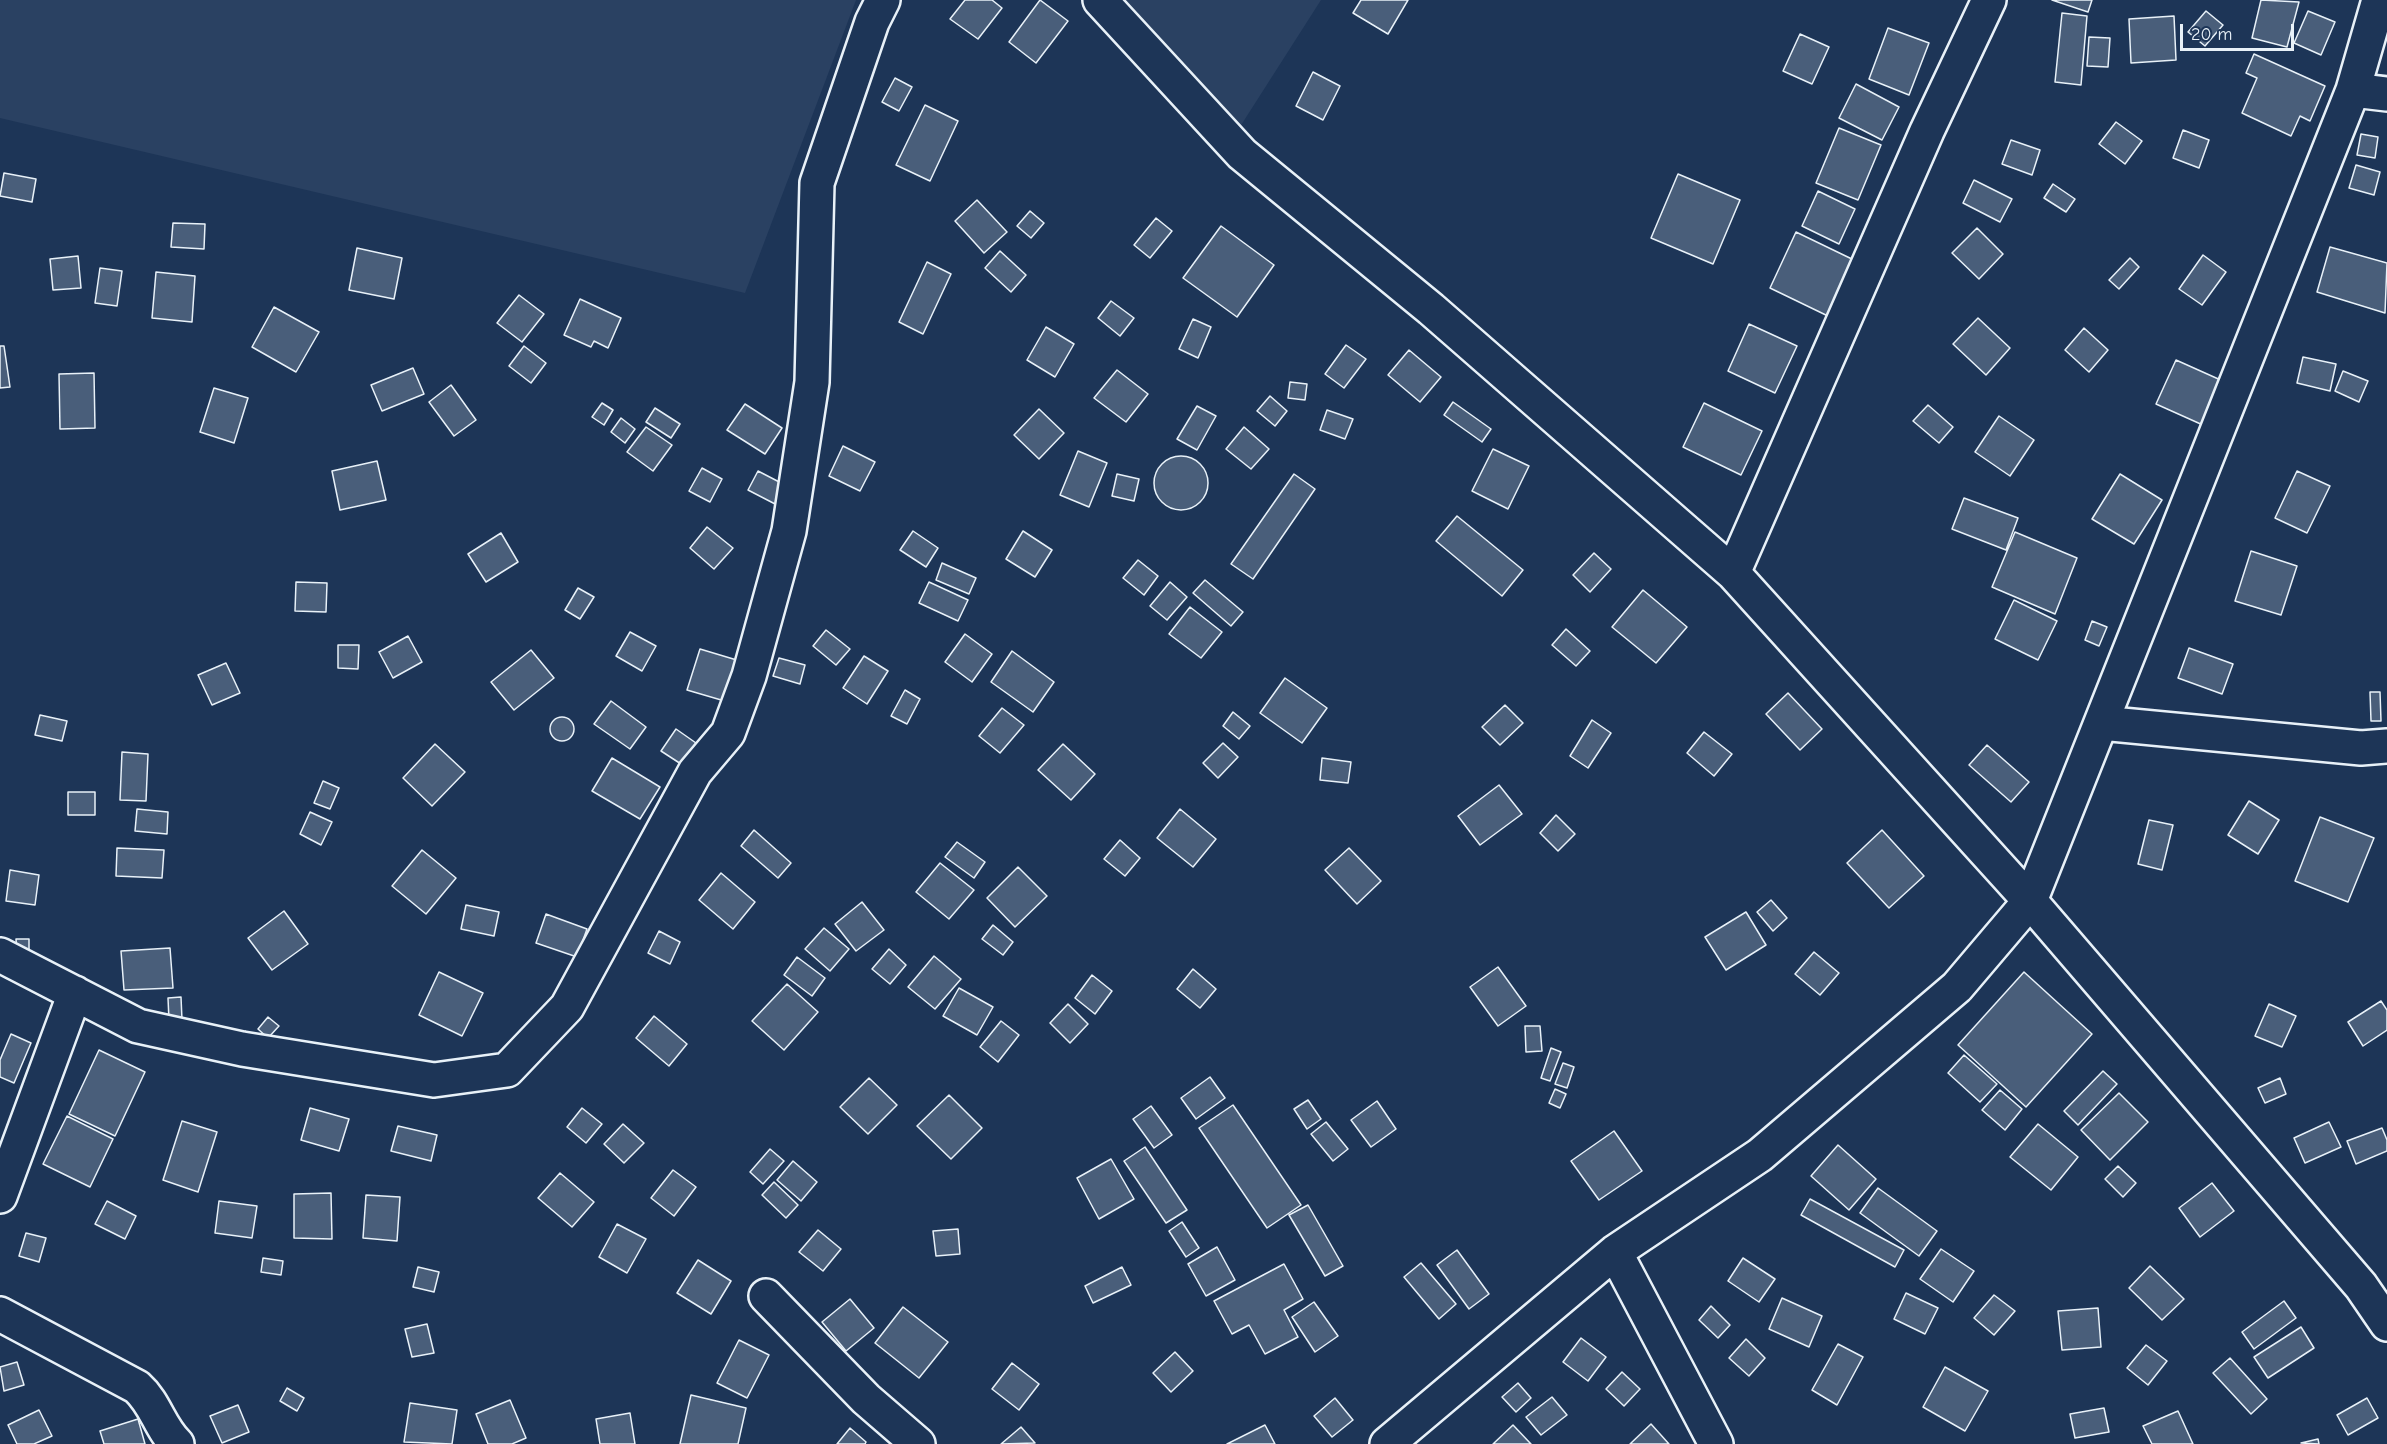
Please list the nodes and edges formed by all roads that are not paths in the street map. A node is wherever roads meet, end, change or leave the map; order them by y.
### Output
1 (883, 0) edge
2 (1100, 0) edge
3 (1989, 0) edge
4 (2379, 0) edge
5 (2353, 90) junction
6 (2387, 94) edge
7 (1733, 573) junction
8 (2101, 723) junction
9 (2387, 746) edge
10 (2030, 901) junction
11 (0, 955) edge
12 (75, 993) junction
13 (0, 1196) edge
14 (1615, 1252) junction
15 (766, 1296) dead end
16 (0, 1314) edge
17 (2387, 1324) edge
18 (177, 1444) edge
19 (918, 1444) edge
20 (1387, 1444) edge
21 (1716, 1444) edge

1 - 12 street
2 - 7 street
3 - 7 street
4 - 5 street
5 - 6 street
5 - 8 street
7 - 10 street
8 - 9 street
8 - 10 street
10 - 14 street
10 - 17 street
11 - 12 street
12 - 13 street
14 - 20 street
14 - 21 street
15 - 19 street
16 - 18 street

